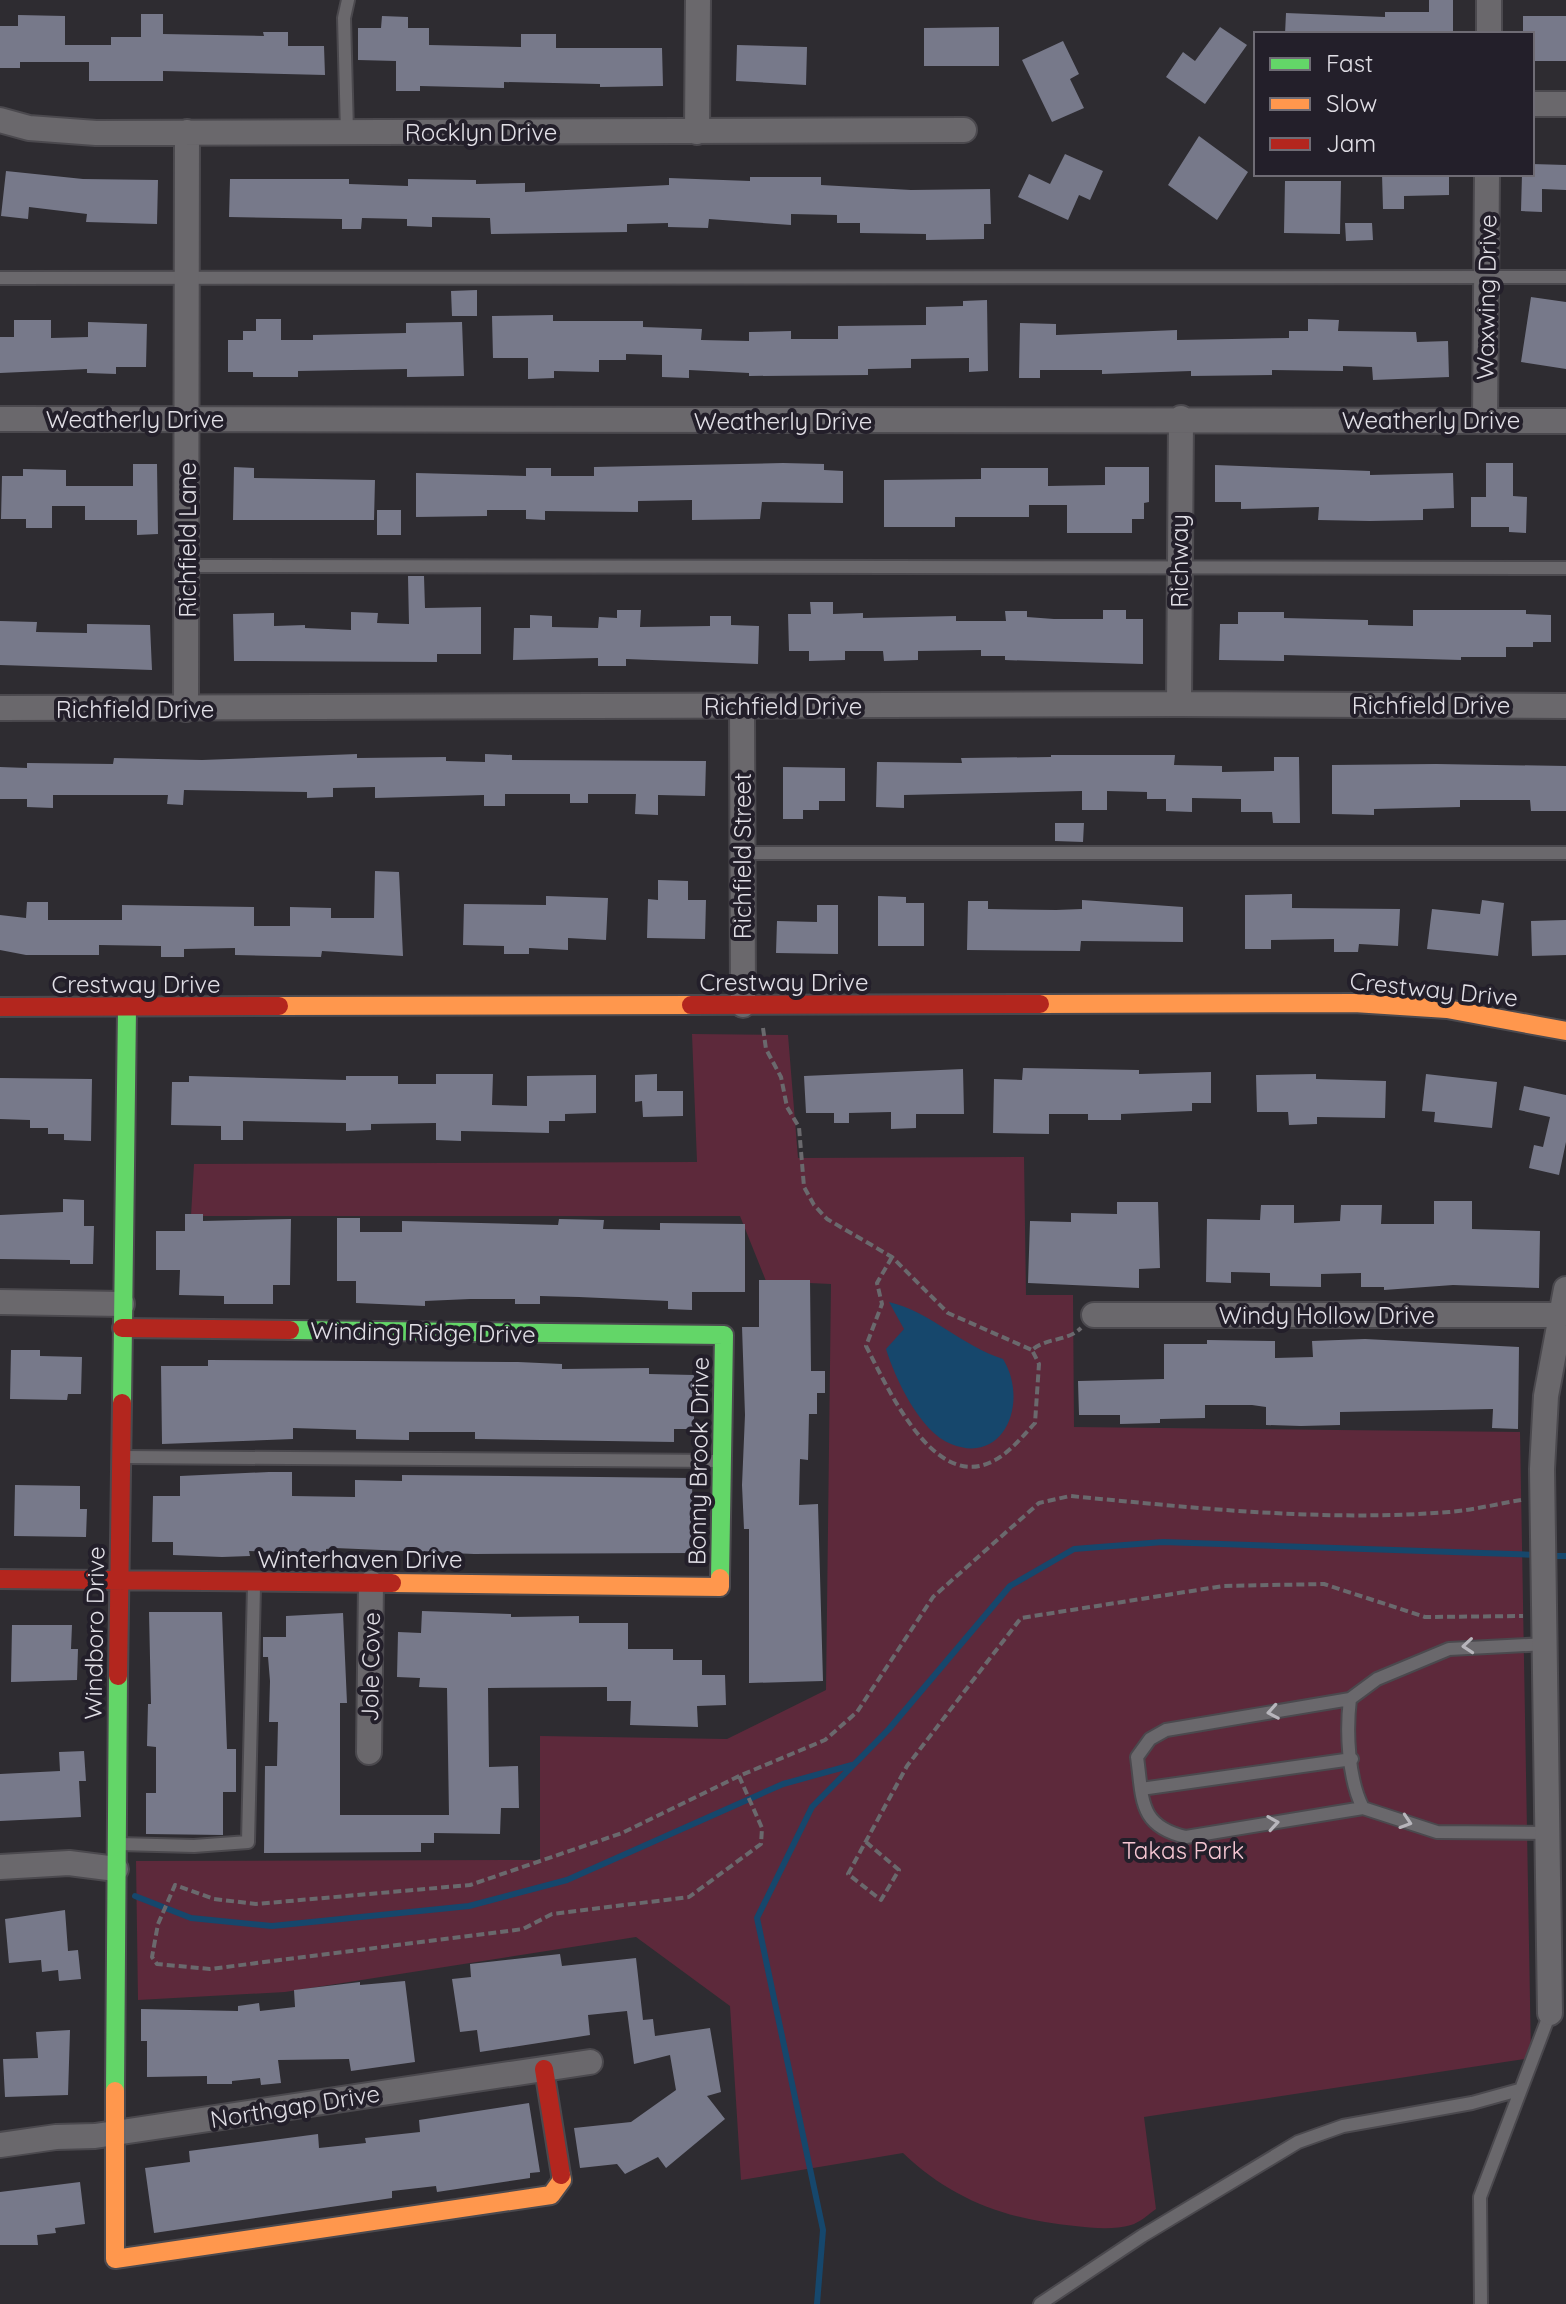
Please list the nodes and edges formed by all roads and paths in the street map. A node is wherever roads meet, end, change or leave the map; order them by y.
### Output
1 (348, 0) edge
2 (698, 0) edge
3 (1489, 0) edge
4 (1489, 32) edge
5 (1534, 104) edge
6 (1566, 104) edge
7 (0, 120) edge
8 (964, 130) dead end
9 (187, 132) junction
10 (347, 132) junction
11 (697, 132) junction
12 (1487, 176) edge
13 (1485, 276) junction
14 (187, 277) junction
15 (1566, 277) edge
16 (0, 278) edge
17 (186, 418) junction
18 (1181, 418) junction
19 (0, 419) edge
20 (1485, 421) junction
21 (1566, 421) edge
22 (187, 566) junction
23 (1179, 567) junction
24 (1566, 568) edge
25 (1179, 704) junction
26 (1566, 706) edge
27 (742, 707) junction
28 (0, 708) edge
29 (186, 709) junction
30 (742, 853) junction
31 (1566, 853) edge
32 (752, 1005) junction
33 (0, 1007) edge
34 (127, 1009) junction
35 (1566, 1031) edge
36 (892, 1257) junction
37 (1566, 1289) edge
38 (0, 1302) edge
39 (122, 1304) junction
40 (1094, 1315) dead end
41 (1560, 1315) junction
42 (122, 1328) junction
43 (724, 1335) joint
44 (1073, 1336) dead end
45 (1032, 1350) junction
46 (120, 1457) junction
47 (722, 1461) junction
48 (1543, 1496) junction
49 (0, 1579) edge
50 (119, 1582) junction
51 (254, 1582) junction
52 (371, 1583) junction
53 (720, 1587) joint
54 (1546, 1616) junction
55 (1546, 1644) junction
56 (1350, 1699) junction
57 (369, 1752) dead end
58 (1352, 1759) junction
59 (739, 1776) junction
60 (1141, 1789) junction
61 (1363, 1808) junction
62 (1550, 1833) junction
63 (866, 1842) junction
64 (116, 1844) junction
65 (0, 1867) edge
66 (116, 1869) junction
67 (1550, 2013) joint
68 (590, 2062) dead end
69 (544, 2069) junction
70 (1519, 2090) junction
71 (115, 2133) junction
72 (0, 2145) edge
73 (1040, 2304) edge
74 (1481, 2304) edge

1 - 10 lane
2 - 11 street
3 - 4 street
5 - 6 street
7 - 9 street, Rocklyn Drive
8 - 11 street, Rocklyn Drive
9 - 10 street, Rocklyn Drive
9 - 14 street, Richfield Lane
10 - 11 street, Rocklyn Drive
12 - 13 street, Waxwing Drive
13 - 14 lane
13 - 15 lane
13 - 20 street, Waxwing Drive
14 - 16 lane
14 - 17 street, Richfield Lane
17 - 18 street, Weatherly Drive
17 - 19 street, Weatherly Drive
17 - 22 street, Richfield Lane
18 - 20 street, Weatherly Drive
18 - 23 street, Richway
20 - 21 street, Weatherly Drive
22 - 23 lane
22 - 29 street, Richfield Lane
23 - 24 lane
23 - 25 street, Richway
25 - 26 street, Richfield Drive
25 - 27 street, Richfield Drive
27 - 29 street, Richfield Drive
27 - 30 street, Richfield Street
28 - 29 street, Richfield Drive
30 - 31 lane
30 - 32 street, Richfield Street
32 - 34 street, Crestway Drive
32 - 35 street, Crestway Drive
32 - 36 path
33 - 34 street, Crestway Drive
34 - 39 street, Windboro Drive
36 - 45 path
36 - 45 path
37 - 41 street
38 - 39 street
39 - 42 street, Windboro Drive
40 - 41 street, Windy Hollow Drive
41 - 48 street
42 - 43 street, Winding Ridge Drive
42 - 46 street, Windboro Drive
43 - 47 street, Bonny Brook Drive
44 - 45 path
46 - 47 lane
46 - 50 street, Windboro Drive
47 - 53 street, Bonny Brook Drive
48 - 54 street
48 - 59 path
49 - 50 street, Winterhaven Drive
50 - 51 street, Winterhaven Drive
50 - 64 street, Windboro Drive
51 - 52 street, Winterhaven Drive
51 - 64 lane
52 - 53 street, Winterhaven Drive
52 - 57 street, Jole Cove
54 - 55 street
54 - 63 path
55 -> 56 lane
55 - 62 street
56 - 58 lane
56 -> 60 lane
58 - 60 lane
58 - 61 lane
59 - 59 path
60 -> 61 lane
61 -> 62 lane
62 - 67 street
63 - 63 path
64 - 66 street, Windboro Drive
65 - 66 street
66 - 71 street, Windboro Drive
67 - 70 lane
68 - 69 street, Northgap Drive
69 - 71 street, Northgap Drive
69 - 71 street, Windboro Drive
70 - 73 lane
70 - 74 lane
71 - 72 street, Northgap Drive

